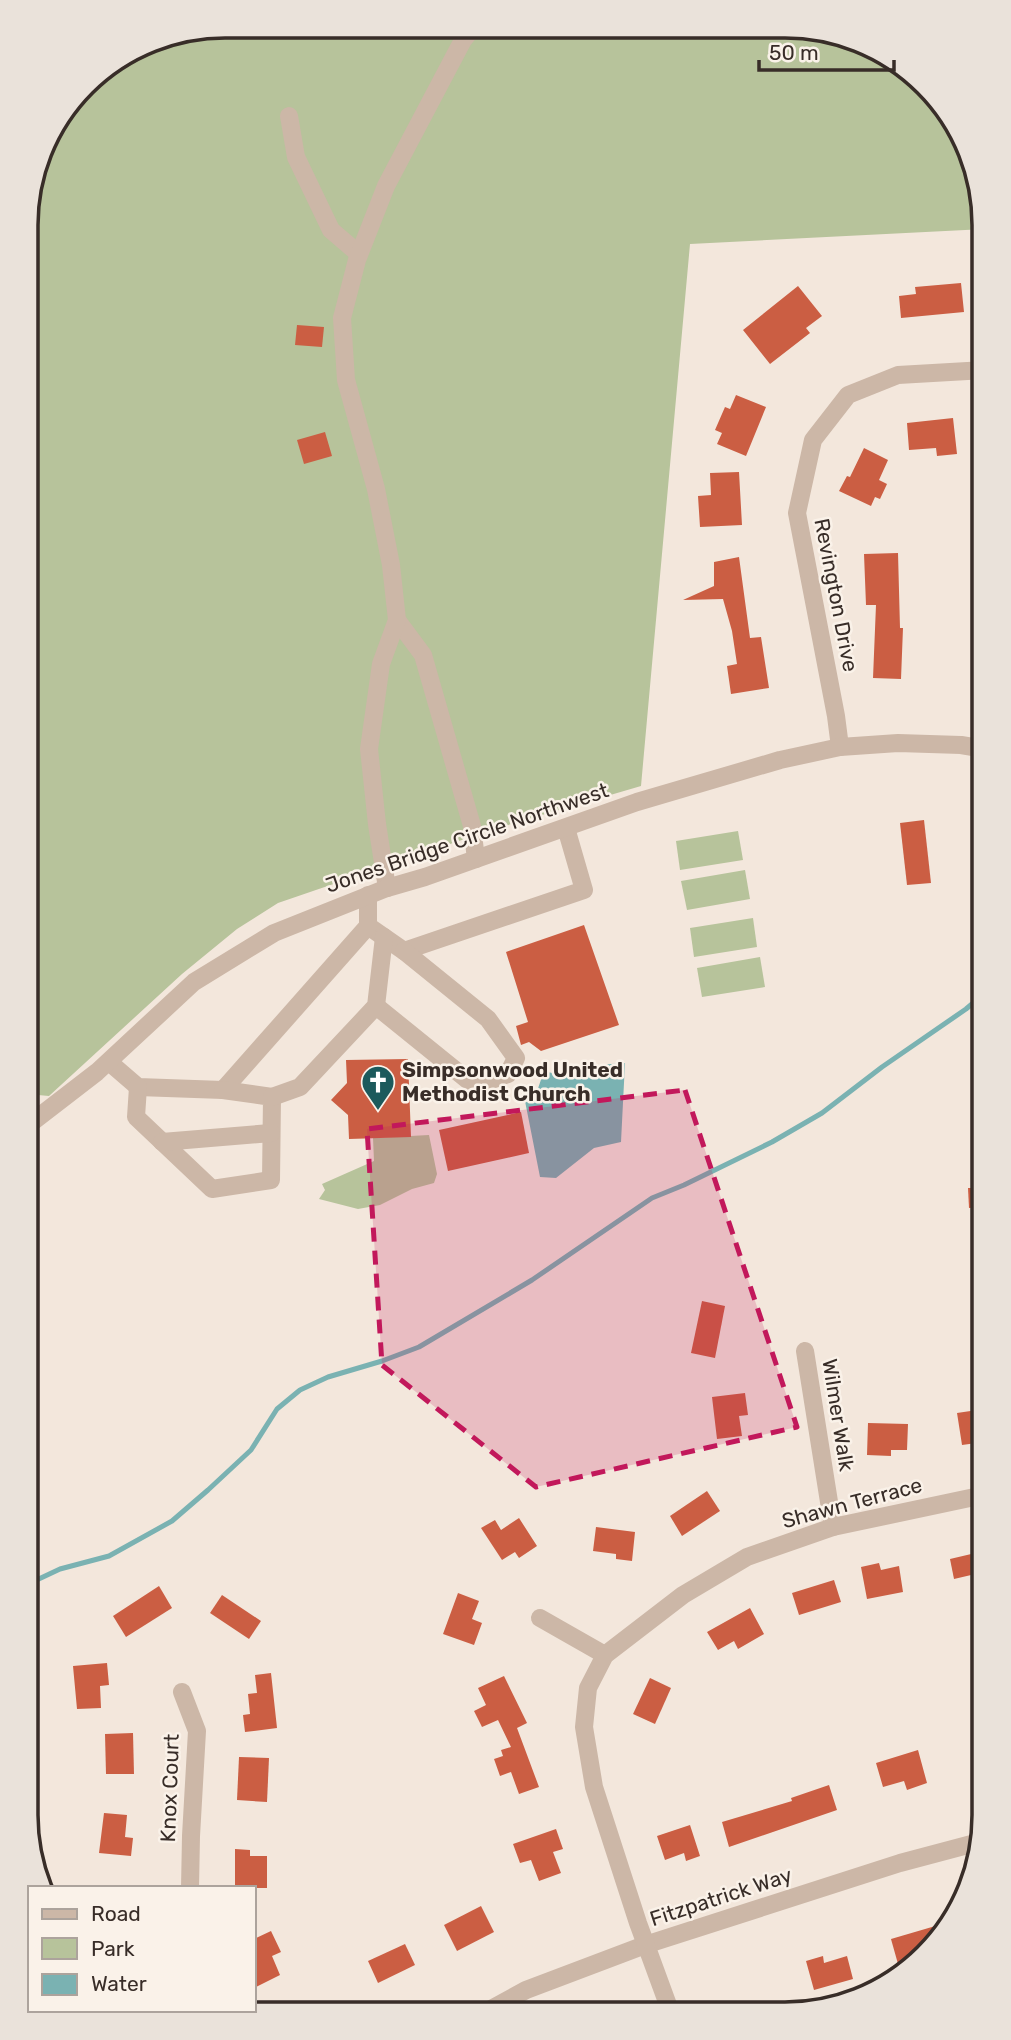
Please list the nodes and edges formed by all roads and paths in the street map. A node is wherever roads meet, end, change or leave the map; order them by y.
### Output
1 (465, 38) edge
2 (289, 116) dead end
3 (359, 254) junction
4 (972, 371) edge
5 (397, 620) junction
6 (839, 747) junction
7 (972, 747) edge
8 (566, 828) junction
9 (476, 859) junction
10 (387, 888) junction
11 (368, 895) junction
12 (368, 926) junction
13 (384, 937) junction
14 (404, 951) junction
15 (376, 1006) junction
16 (109, 1062) junction
17 (138, 1087) junction
18 (223, 1090) junction
19 (272, 1097) junction
20 (38, 1117) edge
21 (271, 1133) junction
22 (162, 1142) junction
23 (805, 1351) dead end
24 (972, 1498) edge
25 (834, 1527) junction
26 (540, 1618) dead end
27 (605, 1655) junction
28 (182, 1692) dead end
29 (970, 1844) edge
30 (190, 1886) edge
31 (645, 1945) junction
32 (504, 2002) edge
33 (667, 2002) edge

1 - 3 street
2 - 3 street
3 - 5 street
4 - 6 street, Revington Drive
5 - 9 street
5 - 10 street
6 - 7 street, Jones Bridge Circle Northwest
6 - 8 street, Jones Bridge Circle Northwest
8 - 9 street, Jones Bridge Circle Northwest
8 - 14 street
9 - 10 street, Jones Bridge Circle Northwest
10 - 11 street, Jones Bridge Circle Northwest
11 - 12 street
11 - 16 street, Jones Bridge Circle Northwest
12 - 13 street
12 - 18 street
13 - 14 street
13 - 15 street
14 - 15 street
15 - 19 street
16 - 17 street
16 - 20 street, Jones Bridge Circle Northwest
17 - 18 street
17 - 22 street
18 - 19 street
19 - 21 street
21 - 22 street
21 - 22 street
23 - 25 street, Wilmer Walk
24 - 25 street, Shawn Terrace
25 - 27 street, Shawn Terrace
26 - 27 street
27 - 31 street, Shawn Terrace
28 - 30 street, Knox Court
29 - 31 street, Fitzpatrick Way
31 - 32 street, Fitzpatrick Way
31 - 33 street, Shawn Terrace

